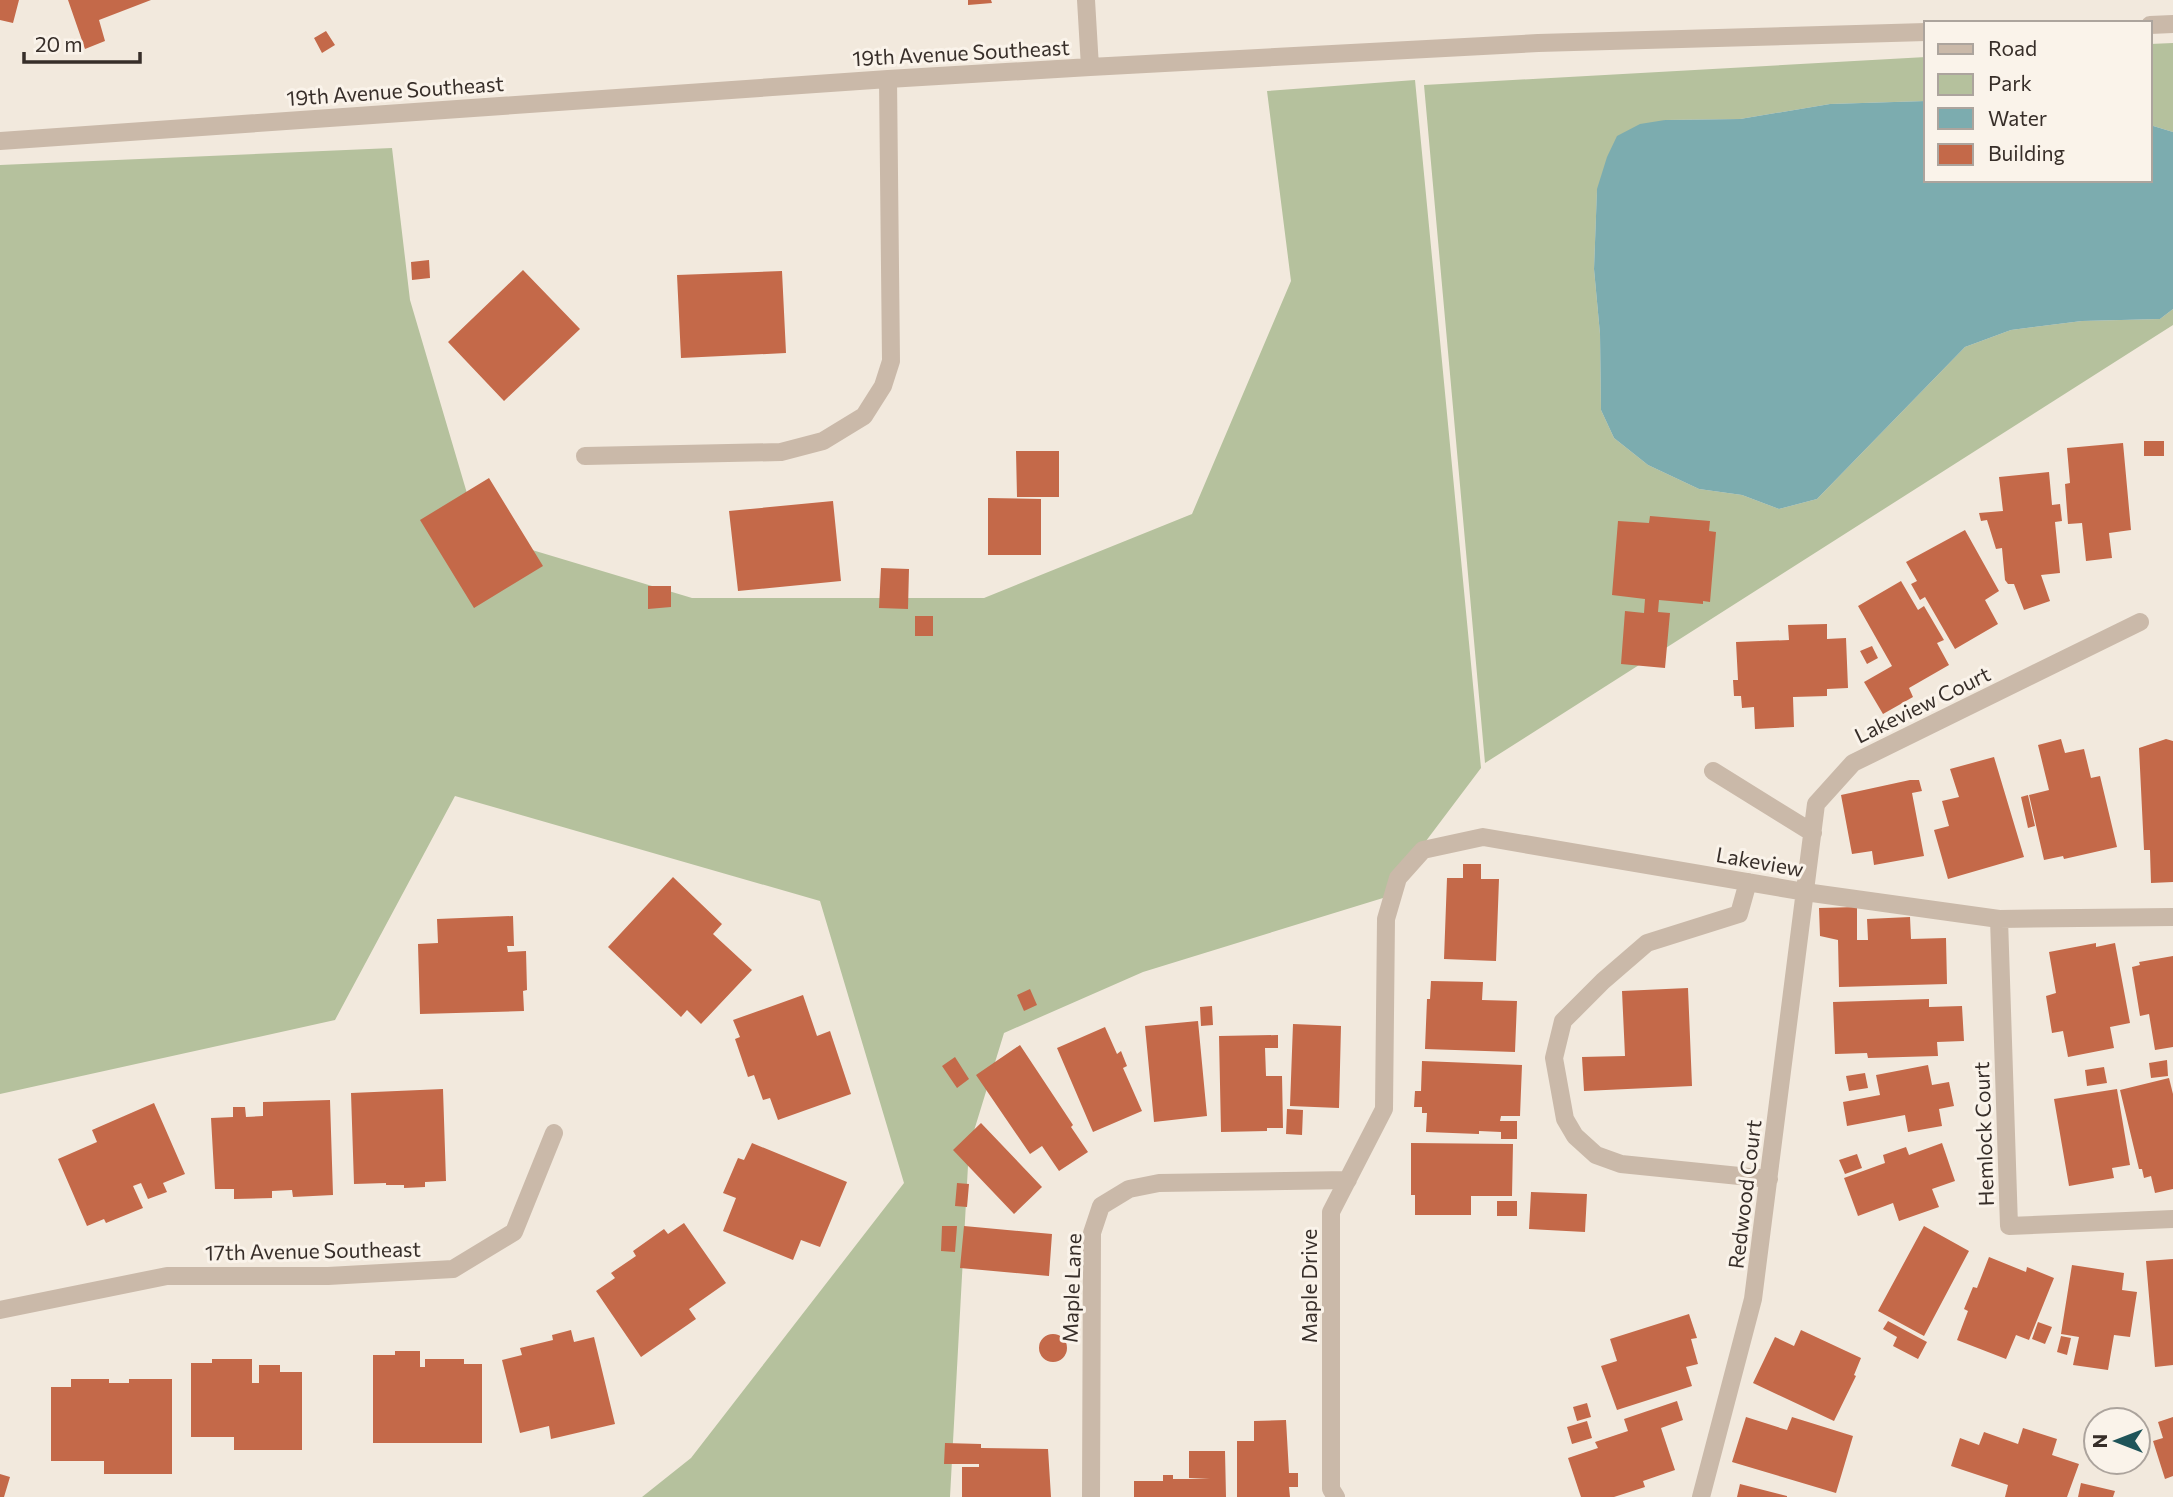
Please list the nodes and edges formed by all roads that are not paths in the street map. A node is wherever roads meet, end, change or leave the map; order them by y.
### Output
1 (1086, 0) edge
2 (2173, 24) edge
3 (2152, 25) edge
4 (1924, 32) edge
5 (1090, 67) junction
6 (888, 79) junction
7 (0, 141) edge
8 (585, 456) dead end
9 (2140, 622) dead end
10 (1713, 771) dead end
11 (1812, 834) junction
12 (1748, 882) junction
13 (1805, 892) junction
14 (2173, 917) edge
15 (1386, 919) joint
16 (1999, 919) junction
17 (554, 1133) dead end
18 (1769, 1179) junction
19 (1348, 1180) junction
20 (2173, 1219) edge
21 (0, 1310) edge
22 (1091, 1497) edge
23 (1336, 1497) edge
24 (1701, 1497) edge

1 - 5 street
2 - 3 street
4 - 5 street, 19th Avenue Southeast
5 - 6 street, 19th Avenue Southeast
6 - 7 street, 19th Avenue Southeast
6 - 8 street
9 - 11 street, Lakeview Court
10 - 11 street
11 - 13 street, Lakeview Court
12 - 13 street, Lakeview
12 - 15 street, Lakeview
12 - 18 street
13 - 16 street, Lakeview
13 - 18 street, Redwood Court
14 - 16 street, Lakeview
15 - 19 street, Maple Drive
16 - 20 street, Hemlock Court
17 - 21 street, 17th Avenue Southeast
18 - 24 street, Redwood Court
19 - 22 street, Maple Lane
19 - 23 street, Maple Drive

